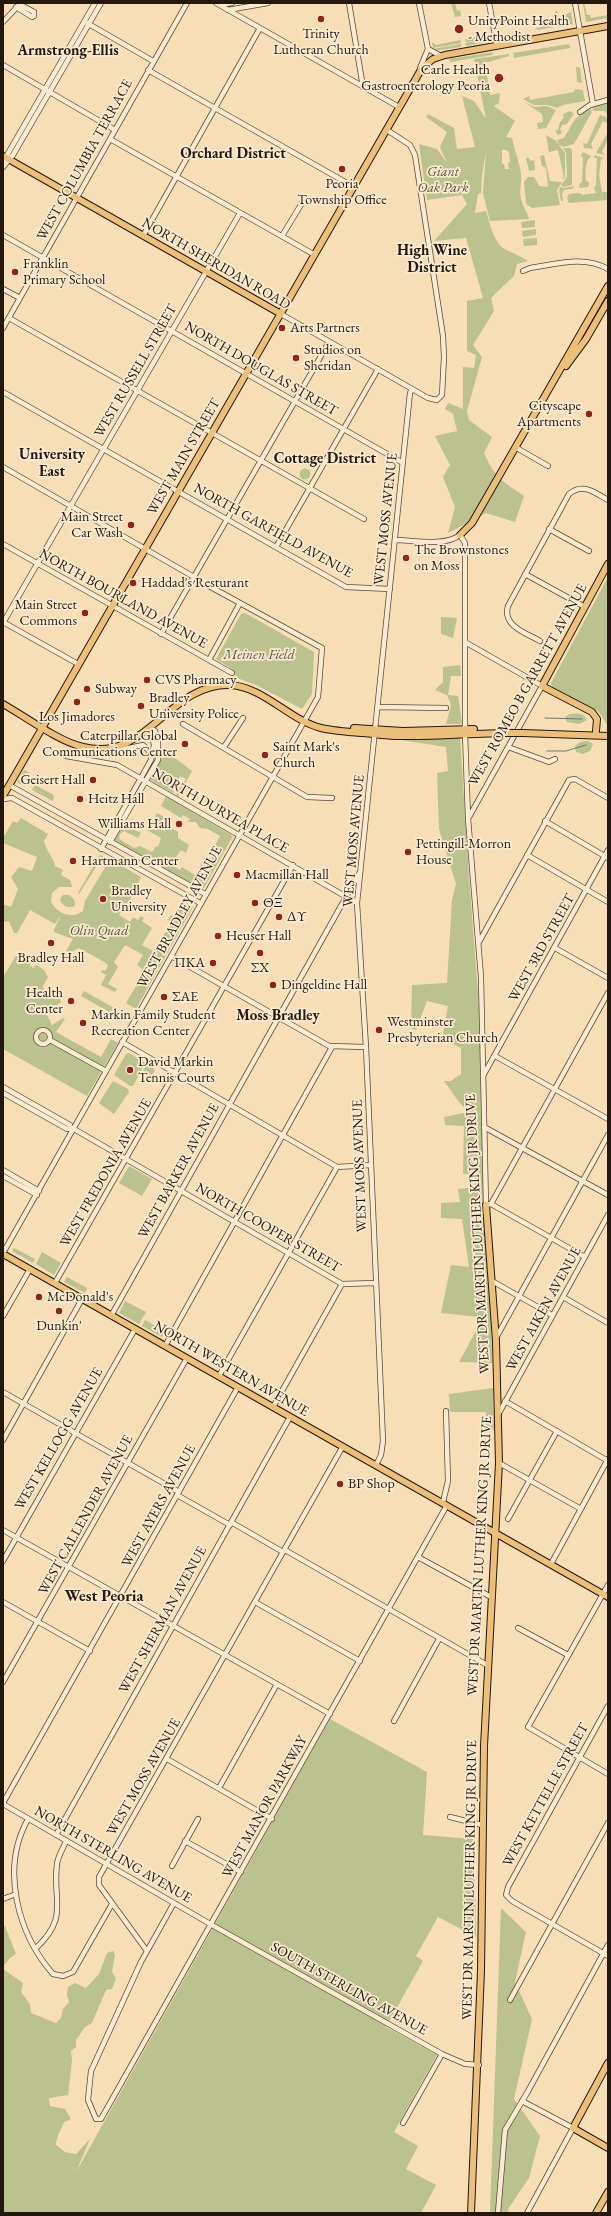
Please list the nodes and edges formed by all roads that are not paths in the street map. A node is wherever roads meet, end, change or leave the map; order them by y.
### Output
1 (94, 3) edge
2 (101, 3) edge
3 (187, 3) edge
4 (232, 3) edge
5 (268, 3) edge
6 (349, 3) edge
7 (419, 3) edge
8 (489, 3) edge
9 (575, 3) edge
10 (218, 4) edge
11 (18, 5) edge
12 (228, 10) junction
13 (84, 21) junction
14 (3, 22) edge
15 (89, 24) junction
16 (608, 26) edge
17 (260, 28) junction
18 (580, 32) junction
19 (497, 46) junction
20 (428, 48) junction
21 (441, 56) junction
22 (154, 61) junction
23 (3, 66) edge
24 (148, 70) junction
25 (418, 75) junction
26 (363, 87) junction
27 (45, 89) junction
28 (50, 92) junction
29 (608, 100) edge
30 (593, 104) junction
31 (399, 107) junction
32 (215, 108) junction
33 (580, 112) dead end
34 (115, 130) junction
35 (387, 130) junction
36 (110, 139) junction
37 (5, 158) edge
38 (3, 166) edge
39 (177, 176) junction
40 (354, 187) junction
41 (76, 198) junction
42 (305, 198) dead end
43 (240, 213) junction
44 (3, 235) edge
45 (143, 236) junction
46 (282, 236) junction
47 (315, 255) junction
48 (42, 258) junction
49 (608, 269) edge
50 (523, 271) dead end
51 (206, 272) junction
52 (608, 286) edge
53 (3, 289) edge
54 (20, 298) junction
55 (608, 301) edge
56 (281, 314) junction
57 (9, 318) junction
58 (3, 328) edge
59 (172, 331) junction
60 (329, 342) junction
61 (378, 369) junction
62 (246, 374) junction
63 (551, 385) junction
64 (412, 389) junction
65 (138, 390) junction
66 (3, 392) edge
67 (295, 401) junction
68 (344, 429) junction
69 (212, 433) junction
70 (516, 447) junction
71 (104, 449) junction
72 (260, 461) junction
73 (403, 462) junction
74 (548, 466) dead end
75 (3, 467) edge
76 (310, 488) junction
77 (178, 491) junction
78 (608, 500) edge
79 (71, 506) junction
80 (227, 519) junction
81 (364, 519) dead end
82 (550, 529) junction
83 (460, 536) junction
84 (395, 540) junction
85 (3, 544) edge
86 (276, 546) junction
87 (145, 548) junction
88 (589, 551) dead end
89 (37, 563) junction
90 (608, 564) edge
91 (525, 574) junction
92 (194, 577) junction
93 (210, 586) dead end
94 (390, 588) junction
95 (240, 603) junction
96 (112, 606) junction
97 (585, 607) junction
98 (3, 622) edge
99 (161, 634) junction
100 (540, 641) dead end
101 (466, 642) junction
102 (209, 660) junction
103 (78, 664) junction
104 (232, 673) dead end
105 (542, 686) junction
106 (3, 704) edge
107 (378, 707) junction
108 (446, 708) dead end
109 (243, 718) dead end
110 (304, 720) junction
111 (597, 722) junction
112 (182, 724) dead end
113 (42, 726) junction
114 (150, 727) junction
115 (467, 731) junction
116 (588, 731) junction
117 (596, 731) junction
118 (375, 732) junction
119 (522, 732) junction
120 (607, 734) edge
121 (224, 747) junction
122 (508, 747) junction
123 (104, 749) junction
124 (66, 756) dead end
125 (555, 759) dead end
126 (151, 760) junction
127 (272, 776) junction
128 (143, 780) junction
129 (6, 786) edge
130 (3, 796) edge
131 (332, 798) dead end
132 (608, 798) edge
133 (3, 799) edge
134 (468, 818) junction
135 (546, 821) junction
136 (238, 835) junction
137 (108, 840) junction
138 (101, 848) junction
139 (608, 850) edge
140 (527, 855) junction
141 (606, 857) edge
142 (292, 865) junction
143 (360, 870) junction
144 (587, 890) junction
145 (205, 894) junction
146 (346, 897) junction
147 (608, 902) edge
148 (357, 903) junction
149 (200, 904) junction
150 (479, 942) junction
151 (555, 948) junction
152 (171, 956) junction
153 (608, 978) edge
154 (224, 986) junction
155 (608, 993) edge
156 (278, 1017) junction
157 (50, 1040) dead end
158 (122, 1042) junction
159 (332, 1047) junction
160 (366, 1047) junction
161 (495, 1056) junction
162 (106, 1071) junction
163 (176, 1073) junction
164 (483, 1076) junction
165 (3, 1087) edge
166 (555, 1090) junction
167 (3, 1093) edge
168 (230, 1104) junction
169 (608, 1119) edge
170 (484, 1127) junction
171 (72, 1128) junction
172 (608, 1135) edge
173 (284, 1136) junction
174 (523, 1147) junction
175 (126, 1159) junction
176 (371, 1165) junction
177 (337, 1167) junction
178 (3, 1170) edge
179 (3, 1176) edge
180 (582, 1181) junction
181 (181, 1190) junction
182 (40, 1191) junction
183 (608, 1195) edge
184 (37, 1196) junction
185 (489, 1204) junction
186 (608, 1215) edge
187 (235, 1222) junction
188 (551, 1238) junction
189 (3, 1253) edge
190 (288, 1253) junction
191 (585, 1257) junction
192 (30, 1269) junction
193 (492, 1281) junction
194 (55, 1283) junction
195 (376, 1283) junction
196 (342, 1284) junction
197 (519, 1296) junction
198 (563, 1297) junction
199 (82, 1299) junction
200 (552, 1315) junction
201 (3, 1316) edge
202 (111, 1316) junction
203 (608, 1323) edge
204 (135, 1328) junction
205 (496, 1338) junction
206 (165, 1346) junction
207 (187, 1358) junction
208 (219, 1376) junction
209 (238, 1387) junction
210 (3, 1392) edge
211 (505, 1401) junction
212 (24, 1403) junction
213 (273, 1407) junction
214 (446, 1410) dead end
215 (498, 1413) junction
216 (290, 1417) junction
217 (556, 1431) junction
218 (76, 1432) junction
219 (3, 1440) edge
220 (343, 1446) junction
221 (608, 1460) edge
222 (128, 1462) junction
223 (499, 1463) junction
224 (376, 1465) junction
225 (529, 1480) junction
226 (178, 1493) junction
227 (445, 1504) junction
228 (581, 1510) junction
229 (508, 1519) dead end
230 (230, 1523) junction
231 (3, 1530) edge
232 (495, 1532) junction
233 (16, 1537) junction
234 (284, 1551) junction
235 (418, 1557) junction
236 (3, 1561) edge
237 (551, 1564) junction
238 (69, 1567) junction
239 (608, 1585) edge
240 (606, 1595) edge
241 (121, 1596) junction
242 (491, 1597) junction
243 (3, 1602) edge
244 (255, 1602) junction
245 (389, 1610) junction
246 (38, 1621) junction
247 (173, 1625) junction
248 (518, 1628) dead end
249 (439, 1639) junction
250 (90, 1651) junction
251 (568, 1654) junction
252 (226, 1655) junction
253 (360, 1661) junction
254 (487, 1665) junction
255 (3, 1682) edge
256 (277, 1684) junction
257 (608, 1706) edge
258 (330, 1714) junction
259 (394, 1721) dead end
260 (579, 1758) junction
261 (167, 1759) junction
262 (608, 1774) edge
263 (218, 1788) junction
264 (3, 1803) edge
265 (450, 1817) dead end
266 (198, 1819) dead end
267 (272, 1819) junction
268 (28, 1820) junction
269 (608, 1823) edge
270 (482, 1824) junction
271 (56, 1835) junction
272 (66, 1841) junction
273 (185, 1841) junction
274 (107, 1865) junction
275 (172, 1866) dead end
276 (241, 1872) junction
277 (16, 1894) junction
278 (3, 1899) edge
279 (174, 1903) junction
280 (112, 1904) junction
281 (551, 1923) junction
282 (212, 1925) junction
283 (608, 1945) edge
284 (35, 1949) junction
285 (146, 1951) junction
286 (603, 1953) junction
287 (608, 1956) edge
288 (510, 2000) dead end
289 (442, 2054) junction
290 (479, 2064) junction
291 (608, 2064) edge
292 (522, 2101) junction
293 (403, 2123) dead end
294 (573, 2128) junction
295 (608, 2148) edge
296 (608, 2192) edge
297 (471, 2213) edge
298 (498, 2213) edge
299 (527, 2213) edge
300 (596, 2213) edge

1 - 13 street
2 - 15 street
3 - 22 street, WEST COLUMBIA TERRACE
4 - 10 street
5 - 12 street
6 - 26 street
7 - 20 street
8 - 19 street
9 - 18 street
10 - 12 street
11 - 14 street
12 - 17 street
13 - 15 street
13 - 27 street
15 - 22 street
15 - 28 street
16 - 18 main road
17 - 26 street
17 - 32 street
18 - 19 main road
18 - 30 street
19 - 21 main road
20 - 21 street
20 - 25 street
21 - 25 main road, WEST MAIN STREET
22 - 24 street, WEST COLUMBIA TERRACE
23 - 27 street
24 - 32 street
24 - 34 street, WEST COLUMBIA TERRACE
25 - 31 main road, WEST MAIN STREET
26 - 31 street
27 - 28 street
27 - 37 street
28 - 34 street
28 - 37 street
29 - 30 street
30 - 33 street
31 - 35 main road, WEST MAIN STREET
32 - 39 street
32 - 40 street
34 - 36 street, WEST COLUMBIA TERRACE
35 - 40 main road, WEST MAIN STREET
35 - 64 street, NORTH SHERIDAN ROAD
36 - 39 street
36 - 41 street, WEST COLUMBIA TERRACE
37 - 38 street
37 - 41 main road, NORTH SHERIDAN ROAD
39 - 43 street
39 - 45 street
40 - 47 main road, WEST MAIN STREET
41 - 45 main road, NORTH SHERIDAN ROAD
41 - 48 street, WEST COLUMBIA TERRACE
42 - 46 street
43 - 46 street
43 - 51 street, WEST RUSSELL STREET
44 - 48 street, NORTH DOUGLAS STREET
45 - 51 main road, NORTH SHERIDAN ROAD
46 - 47 street
47 - 56 main road, WEST MAIN STREET
48 - 54 street, WEST COLUMBIA TERRACE
48 - 59 street, NORTH DOUGLAS STREET
49 - 50 street
51 - 56 main road, NORTH SHERIDAN ROAD
51 - 59 street, WEST RUSSELL STREET
52 - 63 main road
53 - 54 street
54 - 57 street, WEST COLUMBIA TERRACE
55 - 63 main road
56 - 60 street, NORTH SHERIDAN ROAD
56 - 62 main road, WEST MAIN STREET
57 - 58 street, WEST COLUMBIA TERRACE
57 - 65 street
59 - 62 street, NORTH DOUGLAS STREET
59 - 65 street, WEST RUSSELL STREET
60 - 61 street, NORTH SHERIDAN ROAD
60 - 67 street
61 - 64 street, NORTH SHERIDAN ROAD
61 - 68 street
62 - 67 street, NORTH DOUGLAS STREET
62 - 69 main road, WEST MAIN STREET
63 - 70 main road
64 - 73 street, WEST MOSS AVENUE
65 - 69 street
65 - 71 street, WEST RUSSELL STREET
66 - 71 street, NORTH GARFIELD AVENUE
67 - 68 street, NORTH DOUGLAS STREET
67 - 72 street
68 - 73 street, NORTH DOUGLAS STREET
68 - 76 street
69 - 72 street
69 - 77 main road, WEST MAIN STREET
70 - 74 street
70 - 83 main road
71 - 77 street, NORTH GARFIELD AVENUE
71 - 79 street, WEST RUSSELL STREET
72 - 76 street
72 - 80 street
73 - 84 street, WEST MOSS AVENUE
75 - 79 street
76 - 81 street
76 - 86 street
77 - 80 street, NORTH GARFIELD AVENUE
77 - 87 main road, WEST MAIN STREET
78 - 82 street
79 - 87 street
79 - 89 street, WEST RUSSELL STREET
80 - 86 street, NORTH GARFIELD AVENUE
80 - 92 street
82 - 88 street
82 - 91 street
83 - 84 street
83 - 101 street, WEST DR MARTIN LUTHER KING JR DRIVE
84 - 94 street, WEST MOSS AVENUE
85 - 89 street, NORTH BOURLAND AVENUE
86 - 94 street, NORTH GARFIELD AVENUE
87 - 92 street
87 - 96 main road, WEST MAIN STREET
89 - 96 street, NORTH BOURLAND AVENUE
89 - 98 street, WEST RUSSELL STREET
90 - 97 main road, WEST ROMEO B GARRETT AVENUE
91 - 97 street
91 - 100 street
92 - 99 street
93 - 95 street
94 - 107 street, WEST MOSS AVENUE
95 - 102 street
95 - 110 street, WEST BRADLEY AVENUE
96 - 99 street, NORTH BOURLAND AVENUE
96 - 103 main road, WEST MAIN STREET
97 - 105 main road, WEST ROMEO B GARRETT AVENUE
98 - 103 street
99 - 102 street, NORTH BOURLAND AVENUE
101 - 105 street
101 - 115 street, WEST DR MARTIN LUTHER KING JR DRIVE
102 - 104 street, NORTH BOURLAND AVENUE
103 - 113 main road, WEST MAIN STREET
105 - 111 main road
105 - 122 street, WEST ROMEO B GARRETT AVENUE
106 - 113 main road
107 - 108 street
107 - 118 street, WEST MOSS AVENUE
109 - 121 street
110 - 114 main road
110 - 118 main road
110 - 127 street, WEST BRADLEY AVENUE
111 - 116 main road
111 - 117 main road
111 - 120 main road
112 - 121 street
113 - 123 main road
113 - 129 main road, WEST MAIN STREET
114 - 123 main road
114 - 126 street
114 - 128 street
115 - 118 main road
115 - 119 main road, bridge
115 - 134 street, WEST DR MARTIN LUTHER KING JR DRIVE
116 - 117 main road
116 - 119 main road
117 - 120 main road
118 - 143 street, WEST MOSS AVENUE
119 - 120 main road
121 - 127 street
122 - 125 street
122 - 134 street, WEST ROMEO B GARRETT AVENUE
123 - 126 street
124 - 128 street, NORTH DURYEA PLACE
126 - 128 street
127 - 131 street
127 - 136 street, WEST BRADLEY AVENUE
128 - 136 street, NORTH DURYEA PLACE
128 - 137 street
129 - 130 main road, WEST MAIN STREET
129 - 137 street
132 - 135 street
133 - 138 street
134 - 150 street, WEST DR MARTIN LUTHER KING JR DRIVE
135 - 140 street
135 - 141 street
136 - 142 street, NORTH DURYEA PLACE
136 - 145 street, WEST BRADLEY AVENUE
137 - 138 street
137 - 145 street
138 - 149 street
139 - 141 street, WEST 3RD STREET
140 - 144 street
140 - 150 street
141 - 144 street, WEST 3RD STREET
142 - 146 street, NORTH DURYEA PLACE
142 - 154 street, WEST FREDONIA AVENUE
143 - 146 street, WEST BARKER AVENUE
143 - 148 street, WEST MOSS AVENUE
144 - 147 street
144 - 151 street, WEST 3RD STREET
145 - 149 street, WEST BRADLEY AVENUE
146 - 148 street, NORTH DURYEA PLACE
146 - 156 street, WEST BARKER AVENUE
148 - 160 street, WEST MOSS AVENUE
149 - 152 street, WEST BRADLEY AVENUE
150 - 164 street, WEST DR MARTIN LUTHER KING JR DRIVE
151 - 153 street
151 - 161 street, WEST 3RD STREET
152 - 154 street
152 - 158 street, WEST BRADLEY AVENUE
154 - 156 street
154 - 163 street, WEST FREDONIA AVENUE
155 - 166 street
156 - 159 street
156 - 168 street, WEST BARKER AVENUE
157 - 162 street
158 - 162 street, WEST BRADLEY AVENUE
158 - 163 street
159 - 160 street
159 - 173 street
160 - 176 street, WEST MOSS AVENUE
161 - 164 street, WEST 3RD STREET
161 - 166 street
162 - 171 street, WEST BRADLEY AVENUE
163 - 168 street
163 - 175 street, WEST FREDONIA AVENUE
164 - 170 street, WEST DR MARTIN LUTHER KING JR DRIVE
165 - 171 street, NORTH COOPER STREET
166 - 169 street
166 - 174 street
167 - 171 street, NORTH COOPER STREET
168 - 173 street
168 - 181 street, WEST BARKER AVENUE
170 - 174 street
170 - 185 street, WEST DR MARTIN LUTHER KING JR DRIVE
171 - 175 street, NORTH COOPER STREET
171 - 182 street, WEST BRADLEY AVENUE
172 - 180 street
173 - 177 street
173 - 187 street
174 - 180 street
174 - 185 street
175 - 181 street, NORTH COOPER STREET
175 - 194 street, WEST FREDONIA AVENUE
176 - 177 street
176 - 195 street, WEST MOSS AVENUE
177 - 190 street
178 - 182 street
179 - 184 street
180 - 183 street
180 - 188 street
181 - 187 street, NORTH COOPER STREET
181 - 202 street, WEST BARKER AVENUE
182 - 184 street, WEST BRADLEY AVENUE
184 - 189 street, WEST BRADLEY AVENUE
185 - 188 street
185 - 193 main road, WEST DR MARTIN LUTHER KING JR DRIVE
186 - 191 street, WEST AIKEN AVENUE
187 - 190 street, NORTH COOPER STREET
187 - 206 street
188 - 191 street
188 - 197 street
189 - 192 main road, NORTH WESTERN AVENUE
190 - 196 street, NORTH COOPER STREET
190 - 208 street
191 - 198 street, WEST AIKEN AVENUE
192 - 194 main road, NORTH WESTERN AVENUE
192 - 201 street
193 - 197 street
193 - 205 main road, WEST DR MARTIN LUTHER KING JR DRIVE
194 - 199 main road, NORTH WESTERN AVENUE
195 - 196 street, NORTH COOPER STREET
195 - 224 street, WEST MOSS AVENUE
196 - 213 street
197 - 200 street
197 - 205 street
198 - 200 street, WEST AIKEN AVENUE
198 - 203 street
199 - 202 main road, NORTH WESTERN AVENUE
199 - 212 street
200 - 211 street, WEST AIKEN AVENUE
202 - 204 main road, NORTH WESTERN AVENUE
204 - 206 main road, NORTH WESTERN AVENUE
204 - 218 street, WEST KELLOGG AVENUE
205 - 215 main road, WEST DR MARTIN LUTHER KING JR DRIVE
206 - 207 main road, NORTH WESTERN AVENUE
207 - 208 main road, NORTH WESTERN AVENUE
207 - 222 street, WEST CALLENDER AVENUE
208 - 209 main road, NORTH WESTERN AVENUE
209 - 213 main road, NORTH WESTERN AVENUE
209 - 226 street, WEST AYERS AVENUE
210 - 212 street
211 - 215 street, WEST AIKEN AVENUE
211 - 217 street
212 - 218 street
212 - 219 street
213 - 216 main road, NORTH WESTERN AVENUE
214 - 227 street, WEST MANOR PARKWAY
215 - 223 main road, WEST DR MARTIN LUTHER KING JR DRIVE
216 - 220 main road, NORTH WESTERN AVENUE
216 - 230 street, WEST SHERMAN AVENUE
217 - 221 street
217 - 225 street
218 - 222 street
218 - 233 street, WEST KELLOGG AVENUE
220 - 224 main road, NORTH WESTERN AVENUE
220 - 234 street, WEST MOSS AVENUE
221 - 228 street
222 - 226 street
222 - 238 street, WEST CALLENDER AVENUE
223 - 225 street
223 - 232 main road, WEST DR MARTIN LUTHER KING JR DRIVE
224 - 227 main road, NORTH WESTERN AVENUE
225 - 228 street
225 - 229 street
226 - 230 street
226 - 241 street, WEST AYERS AVENUE
227 - 232 main road, NORTH WESTERN AVENUE
227 - 235 street, WEST MANOR PARKWAY
228 - 237 street
230 - 234 street
230 - 247 street, WEST SHERMAN AVENUE
231 - 233 street
232 - 237 main road, NORTH WESTERN AVENUE
232 - 242 main road, WEST DR MARTIN LUTHER KING JR DRIVE
233 - 236 street, WEST KELLOGG AVENUE
233 - 238 street
234 - 244 street, WEST MOSS AVENUE
234 - 245 street
235 - 242 street
235 - 245 street, WEST MANOR PARKWAY
237 - 240 main road, NORTH WESTERN AVENUE
238 - 241 street
238 - 246 street, WEST CALLENDER AVENUE
239 - 240 street
240 - 251 street
241 - 247 street
241 - 250 street, WEST AYERS AVENUE
242 - 254 main road, WEST DR MARTIN LUTHER KING JR DRIVE
243 - 246 street
244 - 252 street, WEST MOSS AVENUE
244 - 253 street
245 - 249 street
245 - 253 street, WEST MANOR PARKWAY
246 - 250 street
246 - 255 street, WEST CALLENDER AVENUE
247 - 252 street
247 - 271 street, WEST SHERMAN AVENUE
248 - 251 street
249 - 254 street
249 - 259 street
250 - 264 street, WEST AYERS AVENUE
251 - 260 street
252 - 256 street
252 - 261 street, WEST MOSS AVENUE
253 - 258 street, WEST MANOR PARKWAY
254 - 270 main road, WEST DR MARTIN LUTHER KING JR DRIVE
256 - 258 street
256 - 263 street
257 - 260 street, WEST KETTELLE STREET
258 - 267 street, WEST MANOR PARKWAY
260 - 262 street
260 - 281 street, WEST KETTELLE STREET
261 - 263 street
261 - 274 street, WEST MOSS AVENUE
263 - 267 street
264 - 268 street, NORTH STERLING AVENUE
265 - 270 street
266 - 273 street
267 - 276 street, WEST MANOR PARKWAY
268 - 271 street, NORTH STERLING AVENUE
268 - 277 street
269 - 281 street
270 - 290 main road, WEST DR MARTIN LUTHER KING JR DRIVE
271 - 272 street, NORTH STERLING AVENUE
272 - 274 street, NORTH STERLING AVENUE
272 - 284 street
273 - 275 street
273 - 276 street
274 - 279 street, NORTH STERLING AVENUE
274 - 280 street, WEST MOSS AVENUE
276 - 282 street, WEST MANOR PARKWAY
277 - 278 street
277 - 284 street
279 - 282 street, NORTH STERLING AVENUE
279 - 285 street
280 - 284 street
280 - 285 street, WEST MOSS AVENUE
281 - 286 street
281 - 288 street
282 - 285 street, WEST MANOR PARKWAY
282 - 289 street, SOUTH STERLING AVENUE
283 - 286 street
286 - 287 street
286 - 292 street
289 - 290 street, SOUTH STERLING AVENUE
289 - 293 street
290 - 297 main road, WEST DR MARTIN LUTHER KING JR DRIVE
291 - 294 main road
292 - 294 street
292 - 298 street
294 - 295 main road
294 - 299 street
296 - 300 main road

